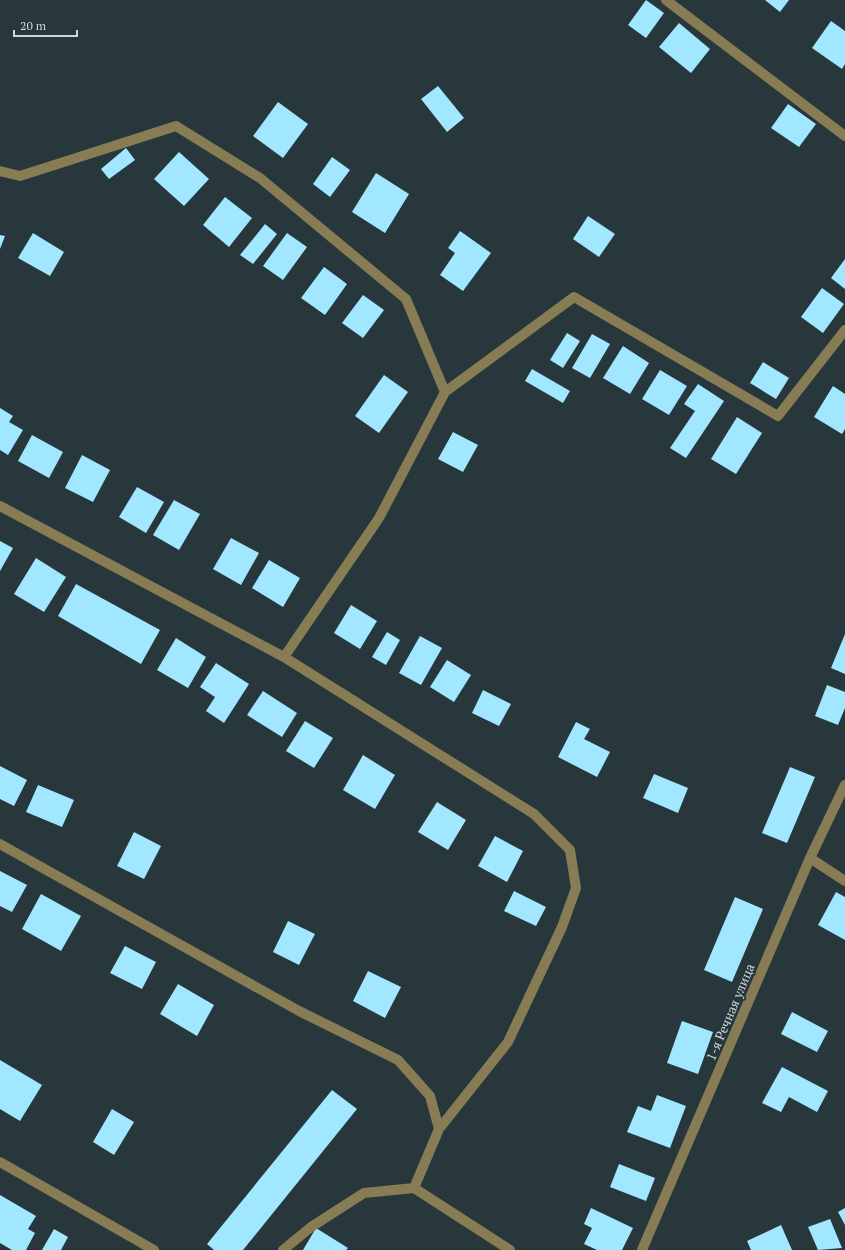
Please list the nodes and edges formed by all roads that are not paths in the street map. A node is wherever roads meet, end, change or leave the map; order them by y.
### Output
1 (666, 0) edge
2 (845, 136) edge
3 (0, 171) edge
4 (845, 330) edge
5 (445, 392) junction
6 (0, 506) edge
7 (284, 657) junction
8 (845, 785) edge
9 (0, 844) edge
10 (810, 858) junction
11 (845, 881) edge
12 (439, 1129) junction
13 (0, 1162) edge
14 (414, 1188) junction
15 (154, 1250) edge
16 (282, 1250) edge
17 (510, 1250) edge
18 (642, 1250) edge

1 - 2 street
3 - 5 street
4 - 5 street
5 - 7 street
6 - 7 street
7 - 12 street
8 - 10 street, 1-я Речная улица
9 - 12 street
10 - 11 street
10 - 18 street, 1-я Речная улица
12 - 14 street
13 - 15 street
14 - 16 street
14 - 17 street

